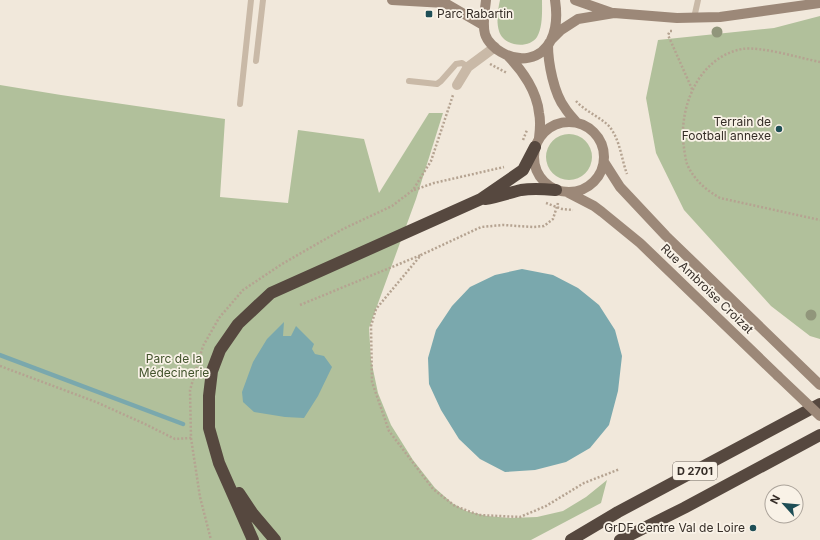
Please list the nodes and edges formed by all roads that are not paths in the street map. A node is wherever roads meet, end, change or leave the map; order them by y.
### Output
1 (251, 0) edge
2 (263, 0) edge
3 (392, 0) edge
4 (486, 0) edge
5 (555, 0) edge
6 (575, 0) edge
7 (698, 0) edge
8 (448, 2) edge
9 (820, 3) edge
10 (614, 13) junction
11 (694, 18) junction
12 (483, 25) junction
13 (549, 43) junction
14 (495, 47) junction
15 (508, 56) junction
16 (256, 61) dead end
17 (468, 67) junction
18 (409, 81) dead end
19 (457, 85) dead end
20 (240, 104) dead end
21 (577, 123) junction
22 (537, 143) junction
23 (604, 162) junction
24 (561, 191) junction
25 (481, 199) junction
26 (820, 385) edge
27 (820, 404) edge
28 (820, 416) edge
29 (820, 435) edge
30 (219, 463) junction
31 (253, 540) edge
32 (276, 540) edge
33 (571, 540) edge
34 (620, 540) edge

1 - 20 lane
2 - 16 lane
3 - 8 main road
4 - 12 main road
5 - 13 main road
6 - 10 main road
7 - 11 lane
8 - 12 main road
9 - 11 main road
10 - 11 main road
10 - 13 main road
12 - 14 main road
13 - 15 main road
13 - 21 main road
14 - 15 main road
14 - 17 street
15 - 22 main road
17 - 18 lane
17 - 19 street
21 - 22 main road
21 - 23 main road
22 - 24 main road
22 - 25 highway
23 - 24 main road
23 - 26 main road, Rue Ambroise Croizat
24 - 25 highway
24 - 28 main road, Rue Ambroise Croizat, bridge
25 - 30 highway
27 - 33 highway, D 2701
29 - 34 highway, D 2701
30 - 31 highway
30 - 32 highway

